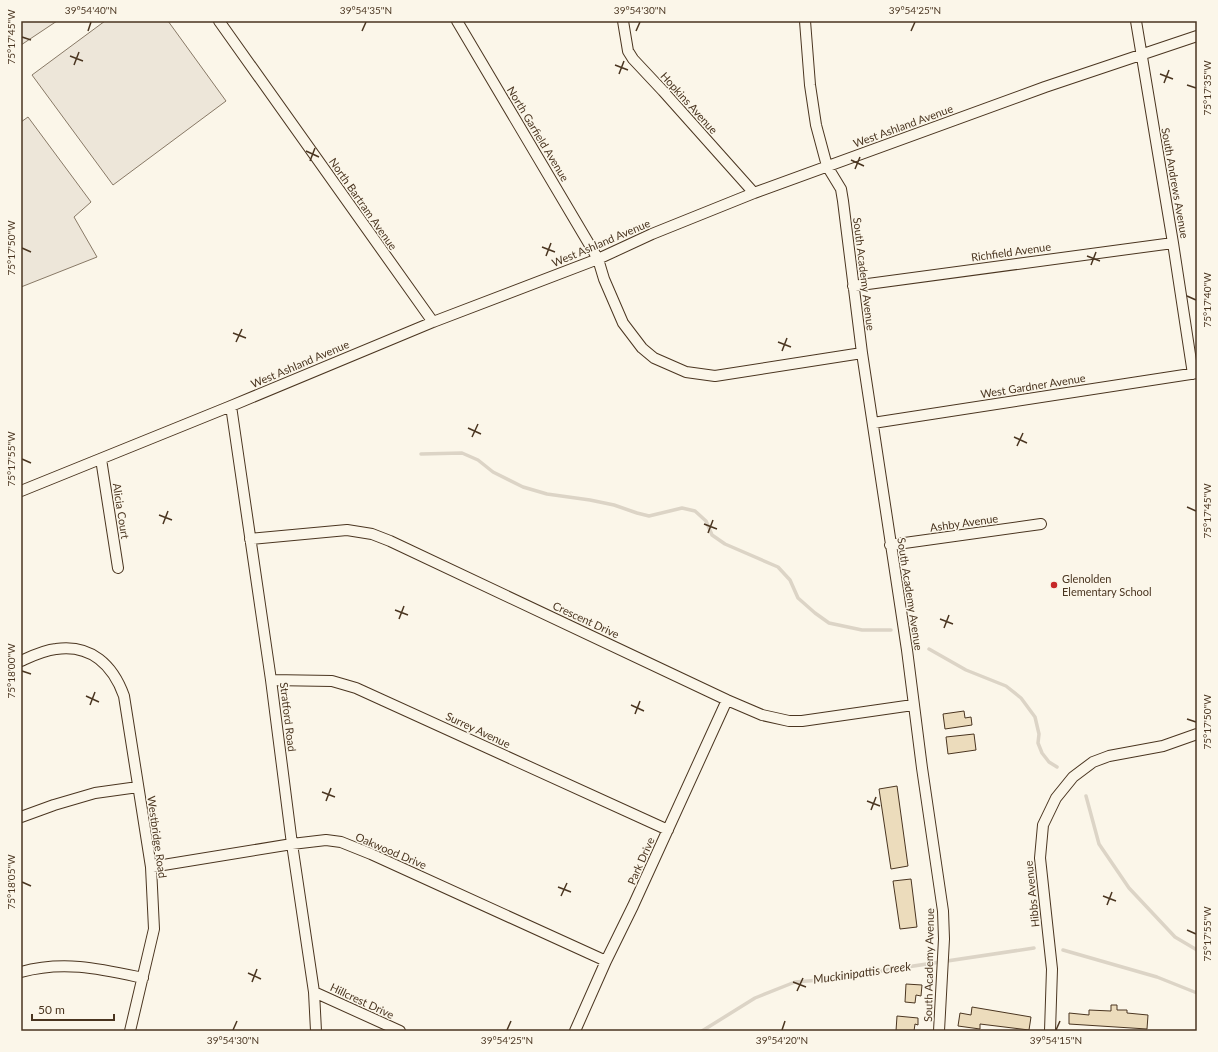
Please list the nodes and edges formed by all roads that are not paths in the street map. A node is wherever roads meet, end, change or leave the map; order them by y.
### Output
1 (219, 21) edge
2 (457, 21) edge
3 (623, 21) edge
4 (805, 21) edge
5 (1136, 21) edge
6 (1197, 36) edge
7 (1141, 55) junction
8 (827, 166) junction
9 (754, 194) junction
10 (1173, 243) junction
11 (598, 259) junction
12 (853, 286) junction
13 (432, 322) junction
14 (862, 353) junction
15 (1195, 373) edge
16 (231, 406) junction
17 (873, 423) junction
18 (100, 459) junction
19 (21, 491) edge
20 (1041, 524) dead end
21 (250, 539) junction
22 (890, 546) junction
23 (118, 568) dead end
24 (21, 661) edge
25 (271, 680) junction
26 (727, 700) junction
27 (913, 705) junction
28 (1197, 734) edge
29 (138, 787) junction
30 (21, 817) edge
31 (668, 830) junction
32 (292, 844) junction
33 (151, 866) junction
34 (606, 961) junction
35 (21, 972) edge
36 (143, 978) junction
37 (314, 992) junction
38 (130, 1031) edge
39 (316, 1031) edge
40 (400, 1031) edge
41 (574, 1031) edge
42 (940, 1031) edge
43 (1050, 1031) edge

1 - 13 street, North Bartram Avenue
2 - 11 street, North Garfield Avenue
3 - 9 street, Hopkins Avenue
4 - 8 street, South Academy Avenue
5 - 7 street, South Andrews Avenue
6 - 7 street, West Ashland Avenue
7 - 8 street, West Ashland Avenue
7 - 10 street, South Andrews Avenue
8 - 9 street, West Ashland Avenue
8 - 12 street, South Academy Avenue
9 - 11 street, West Ashland Avenue
10 - 12 street, Richfield Avenue
10 - 15 street, South Andrews Avenue
11 - 13 street, West Ashland Avenue
11 - 14 street, North Garfield Avenue
12 - 14 street, South Academy Avenue
13 - 16 street, West Ashland Avenue
14 - 17 street, South Academy Avenue
15 - 17 street, West Gardner Avenue
16 - 18 street, West Ashland Avenue
16 - 21 street, Stratford Road
17 - 22 street, South Academy Avenue
18 - 19 street, West Ashland Avenue
18 - 23 street, Alicia Court
20 - 22 street, Ashby Avenue
21 - 25 street, Stratford Road
21 - 26 street, Crescent Drive
22 - 27 street, South Academy Avenue
24 - 29 street, Westbridge Road
25 - 31 street, Surrey Avenue
25 - 32 street, Stratford Road
26 - 27 street, Crescent Drive
26 - 31 street, Park Drive
27 - 42 street, South Academy Avenue
28 - 43 street, Hibbs Avenue
29 - 30 street
29 - 33 street, Westbridge Road
31 - 34 street, Park Drive
32 - 33 street, Oakwood Drive
32 - 34 street, Oakwood Drive
32 - 37 street, Stratford Road
33 - 36 street, Westbridge Road
34 - 41 street, Park Drive
35 - 36 street
36 - 38 street, Westbridge Road
37 - 39 street, Stratford Road
37 - 40 street, Hillcrest Drive

